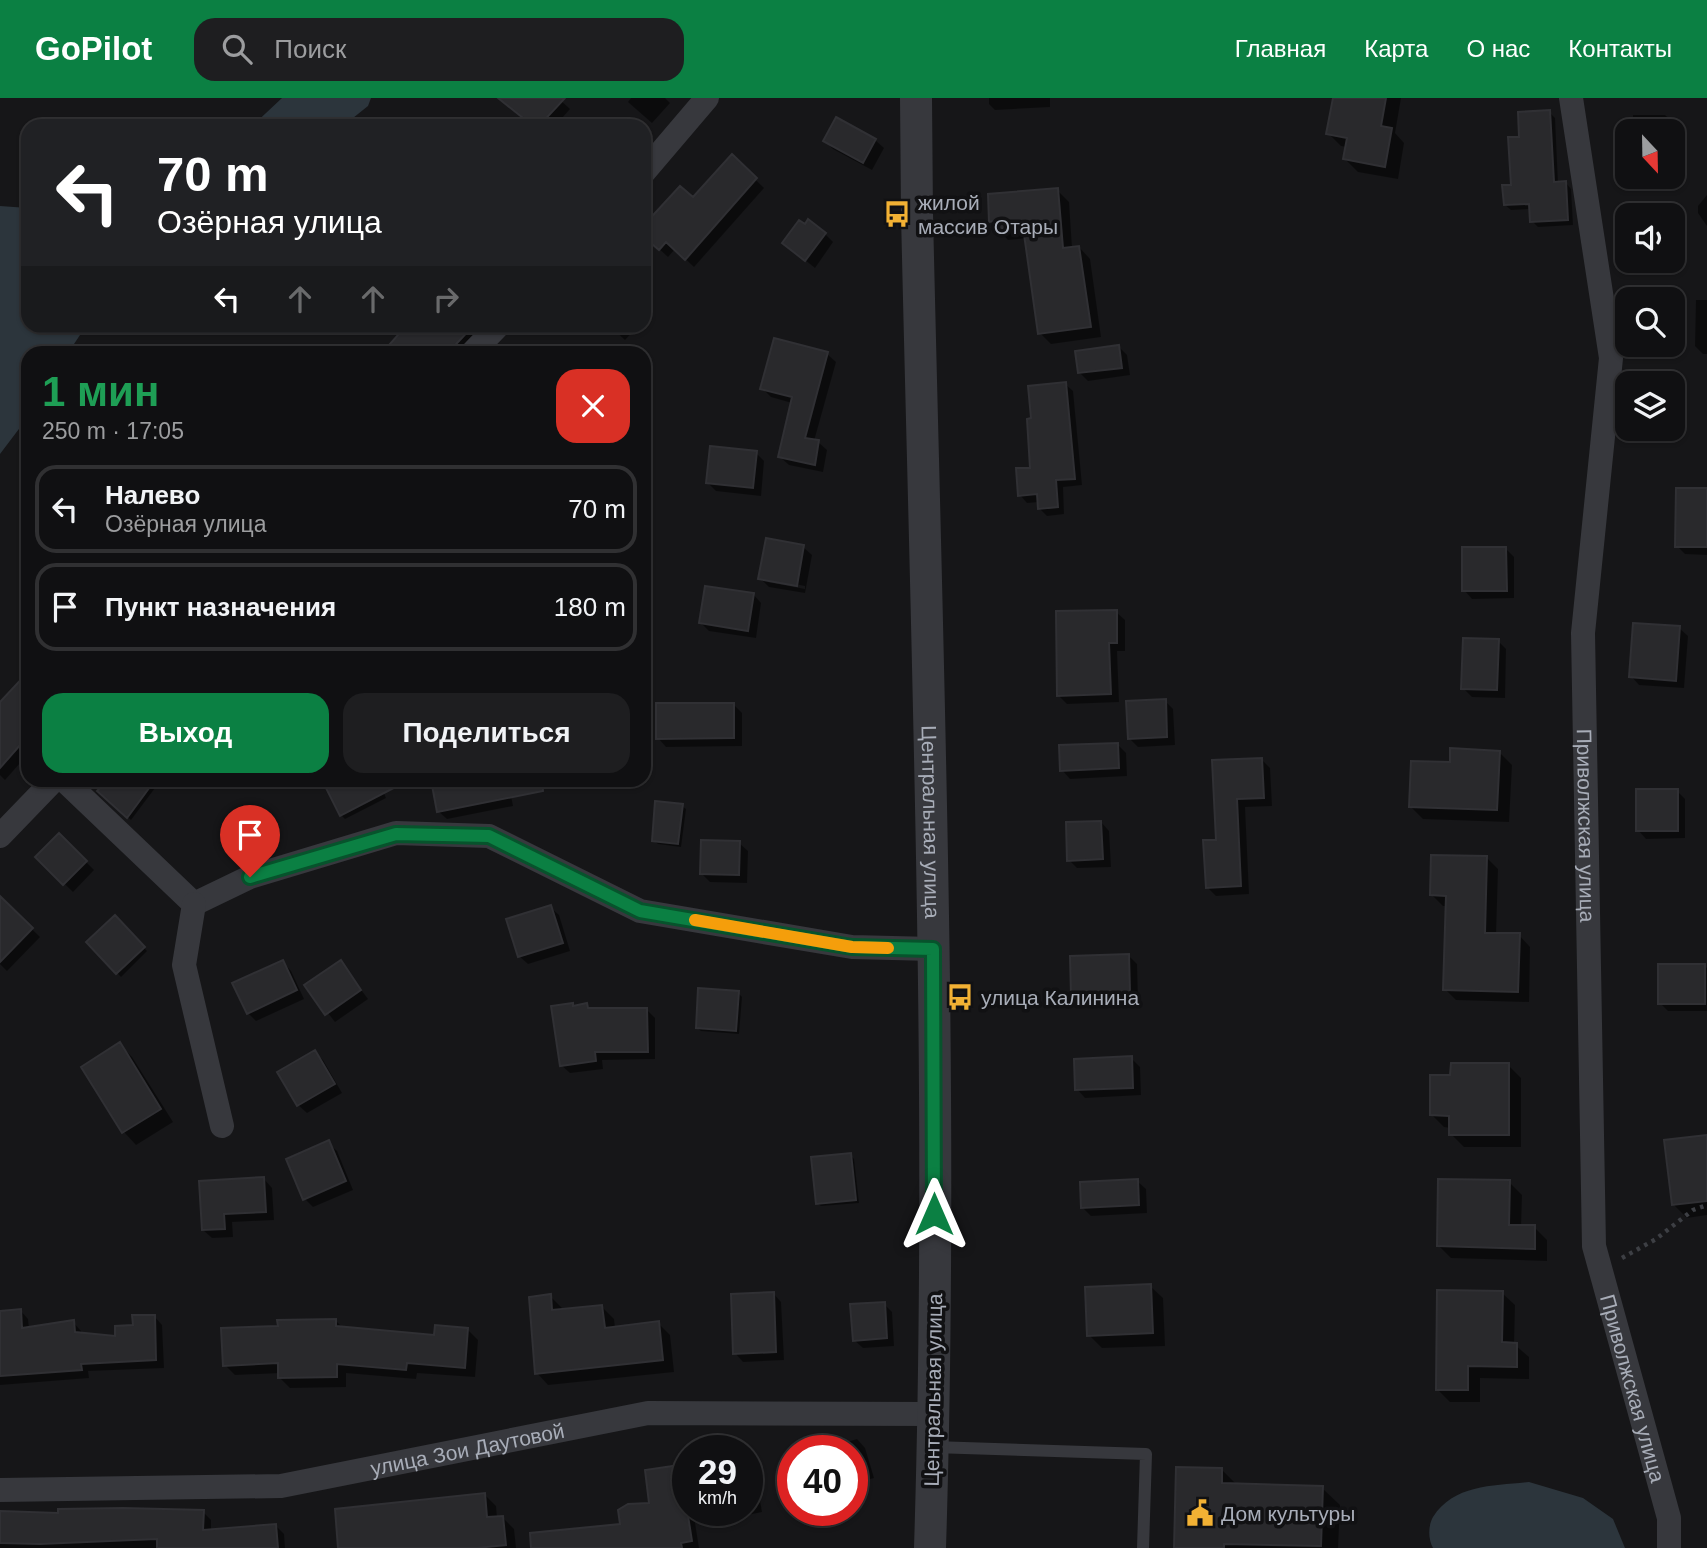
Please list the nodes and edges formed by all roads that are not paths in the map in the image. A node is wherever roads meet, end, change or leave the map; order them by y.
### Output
1 (707, 98) edge
2 (916, 98) edge
3 (1571, 98) edge
4 (651, 164) edge
5 (491, 333) edge
6 (479, 346) edge
7 (47, 787) edge
8 (71, 787) edge
9 (0, 836) edge
10 (194, 904) junction
11 (933, 949) junction
12 (222, 1126) dead end
13 (934, 1415) junction
14 (933, 1447) junction
15 (0, 1490) edge
16 (930, 1548) edge
17 (1143, 1548) edge
18 (1668, 1548) edge

1 - 4 street
2 - 11 street, Центральная улица
3 - 18 street, Приволжская улица
5 - 6 street
7 - 9 street
8 - 10 street
10 - 11 street
10 - 12 street
11 - 13 street, Центральная улица
13 - 14 street, Центральная улица
13 - 15 street, улица Зои Даутовой
14 - 16 street, Центральная улица
14 - 17 lane

